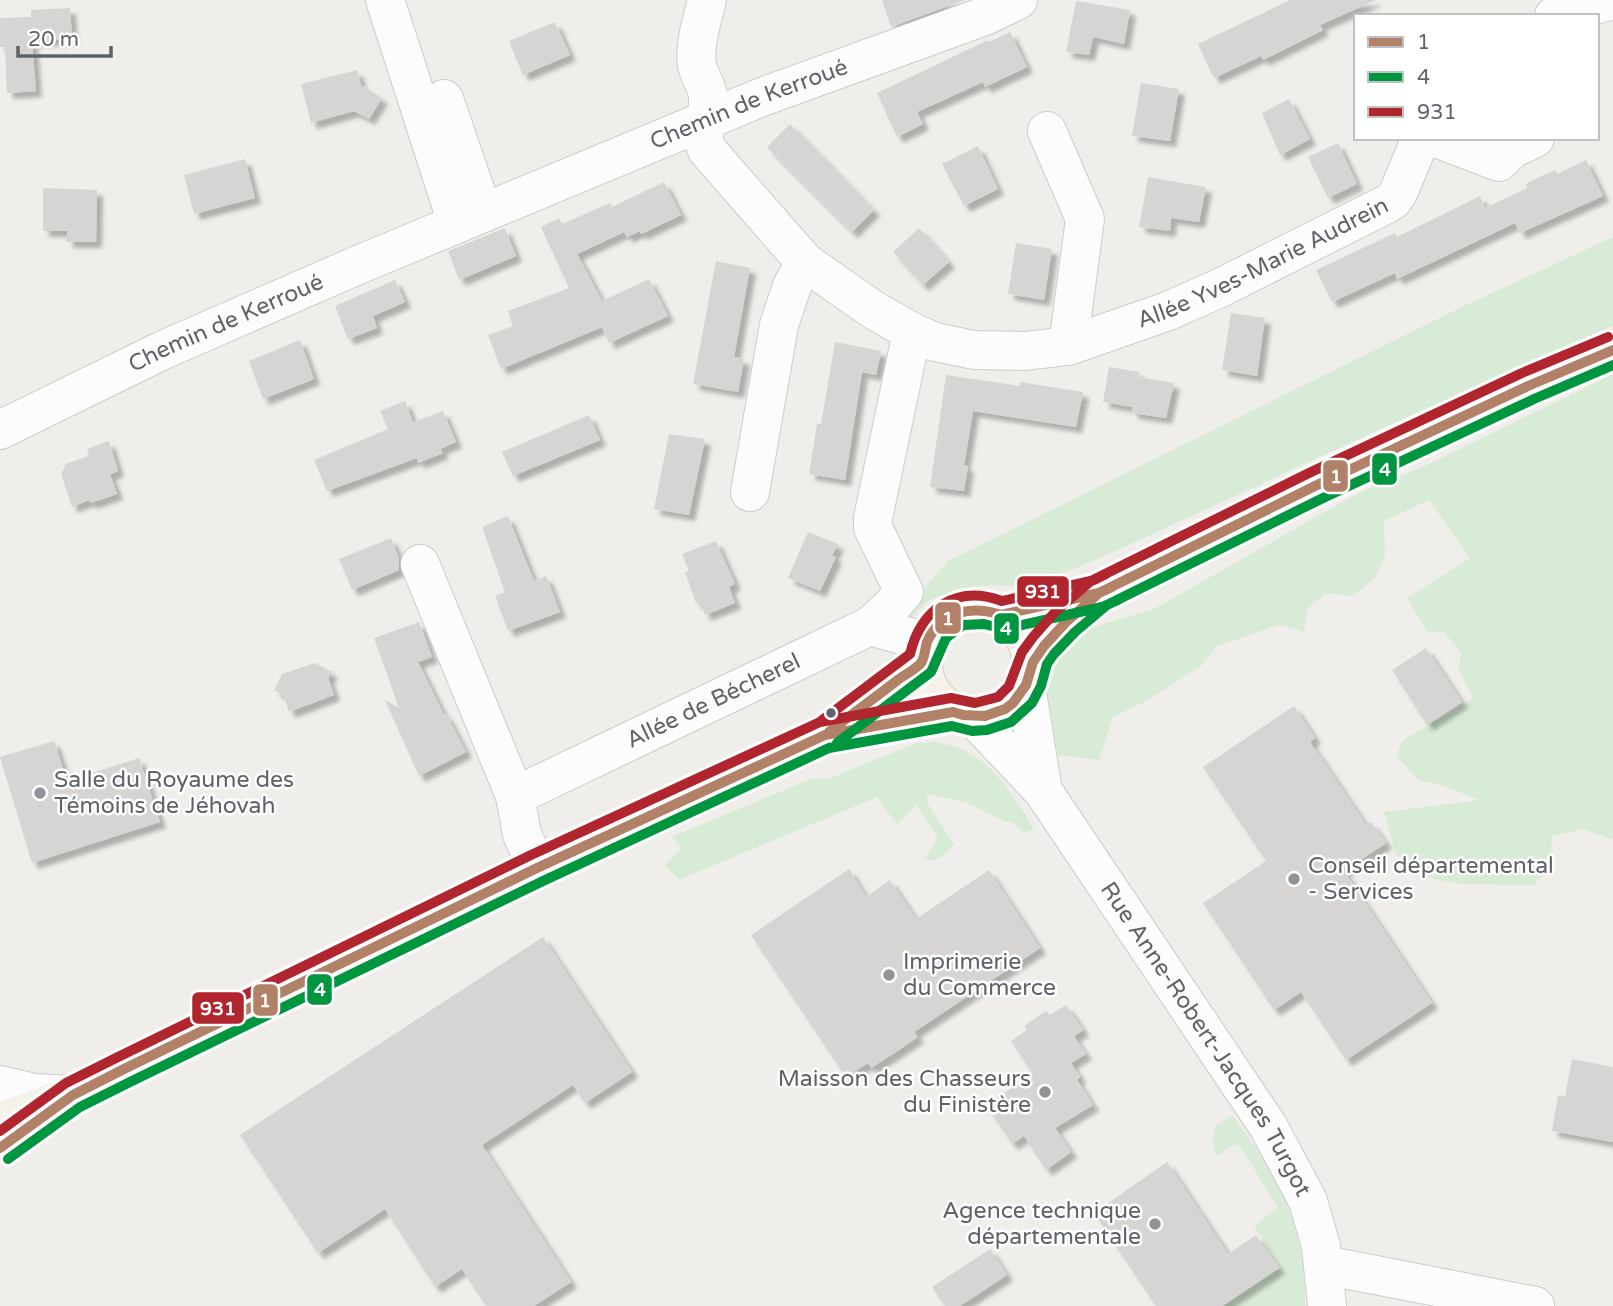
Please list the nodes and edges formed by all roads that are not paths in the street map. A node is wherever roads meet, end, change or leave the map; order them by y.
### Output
1 (385, 0) edge
2 (411, 0) edge
3 (707, 0) edge
4 (1018, 0) edge
5 (1613, 0) edge
6 (1561, 14) edge
7 (703, 123) junction
8 (1047, 131) dead end
9 (1420, 140) edge
10 (1441, 140) edge
11 (1531, 140) edge
12 (470, 218) junction
13 (805, 262) junction
14 (912, 332) junction
15 (1068, 346) junction
16 (1613, 350) edge
17 (0, 430) edge
18 (750, 492) dead end
19 (420, 564) dead end
20 (1099, 593) junction
21 (1002, 615) junction
22 (870, 626) junction
23 (924, 652) junction
24 (1029, 674) junction
25 (963, 715) junction
26 (825, 735) junction
27 (1043, 791) junction
28 (515, 796) junction
29 (537, 868) junction
30 (0, 1085) edge
31 (73, 1095) junction
32 (0, 1122) edge
33 (0, 1148) edge
34 (1324, 1265) junction
35 (1327, 1306) edge
36 (1535, 1306) edge

1 - 12 street
2 - 12 street
3 - 7 street
4 - 7 street, Chemin de Kerroué
5 - 6 street
7 - 12 street, Chemin de Kerroué
7 - 13 street, Allée Yves-Marie Audrein
8 - 15 street
9 - 15 street, Allée Yves-Marie Audrein
10 - 11 street
12 - 17 street, Chemin de Kerroué
13 - 14 street, Allée Yves-Marie Audrein
13 - 18 street
14 - 15 street, Allée Yves-Marie Audrein
14 - 22 street, Allée de Bécherel
16 - 20 main road
19 - 28 street
20 - 21 main road
20 - 24 main road
21 - 23 main road
21 - 24 main road
22 - 23 street
22 - 28 street, Allée de Bécherel
23 - 25 main road
23 - 26 main road
24 - 25 main road
24 - 27 street, Rue Anne-Robert-Jacques Turgot
25 - 26 main road
25 - 27 street, Rue Anne-Robert-Jacques Turgot
26 - 29 main road
27 - 34 street, Rue Anne-Robert-Jacques Turgot
28 - 29 street
29 - 31 main road
30 - 31 street
31 - 32 main road
31 - 33 main road
34 - 35 street, Rue Anne-Robert-Jacques Turgot
34 - 36 street

